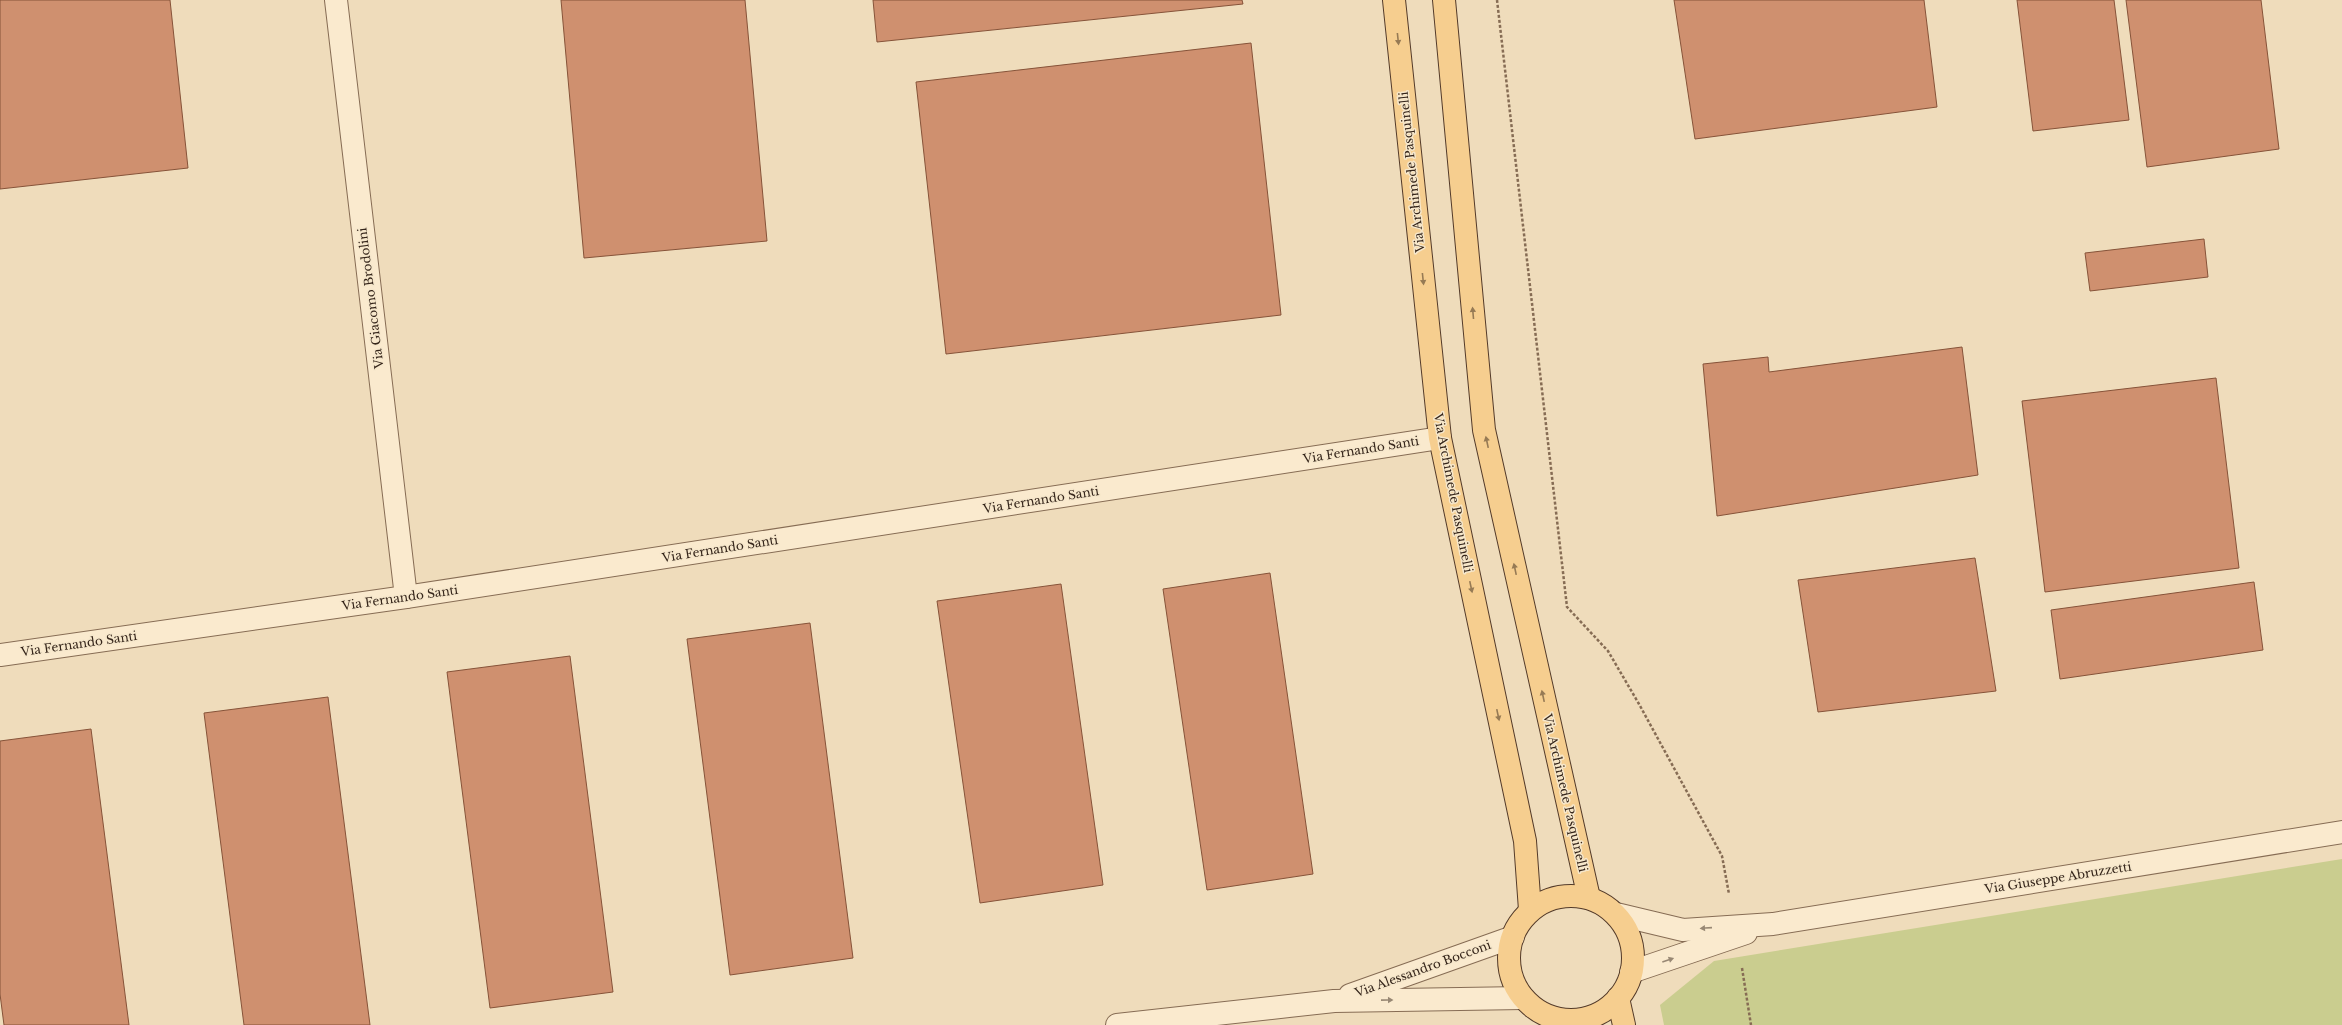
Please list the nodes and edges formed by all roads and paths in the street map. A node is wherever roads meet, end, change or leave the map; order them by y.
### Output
1 (336, 0) edge
2 (1394, 0) edge
3 (1444, 0) edge
4 (1497, 0) edge
5 (1440, 438) junction
6 (406, 597) junction
7 (0, 655) edge
8 (2342, 832) edge
9 (1589, 898) junction
10 (1530, 910) junction
11 (1616, 914) junction
12 (1735, 931) junction
13 (1512, 937) junction
14 (1631, 972) junction
15 (1523, 998) junction
16 (1618, 998) junction
17 (1334, 1000) junction
18 (1554, 1021) edge
19 (1117, 1025) edge
20 (1624, 1025) edge
21 (1751, 1025) edge

1 - 6 street, Via Giacomo Brodolini
2 -> 5 main road, Via Archimede Pasquinelli
9 -> 3 main road, Via Archimede Pasquinelli
4 - 12 path
5 - 6 street, Via Fernando Santi
5 -> 10 main road, Via Archimede Pasquinelli
6 - 7 street, Via Fernando Santi
8 - 12 street, Via Giuseppe Abruzzetti
9 - 10 main road
9 - 11 main road
10 - 13 main road
12 -> 11 street, Via Giuseppe Abruzzetti
11 - 14 main road
14 -> 12 street, Via Giuseppe Abruzzetti
12 - 21 path
13 - 15 main road
13 - 17 street, Via Alessandro Bocconi
14 - 16 main road
17 -> 15 street, Via Alessandro Bocconi
15 - 18 main road
16 - 18 main road
16 - 20 main road
17 - 19 street, Via Alessandro Bocconi

